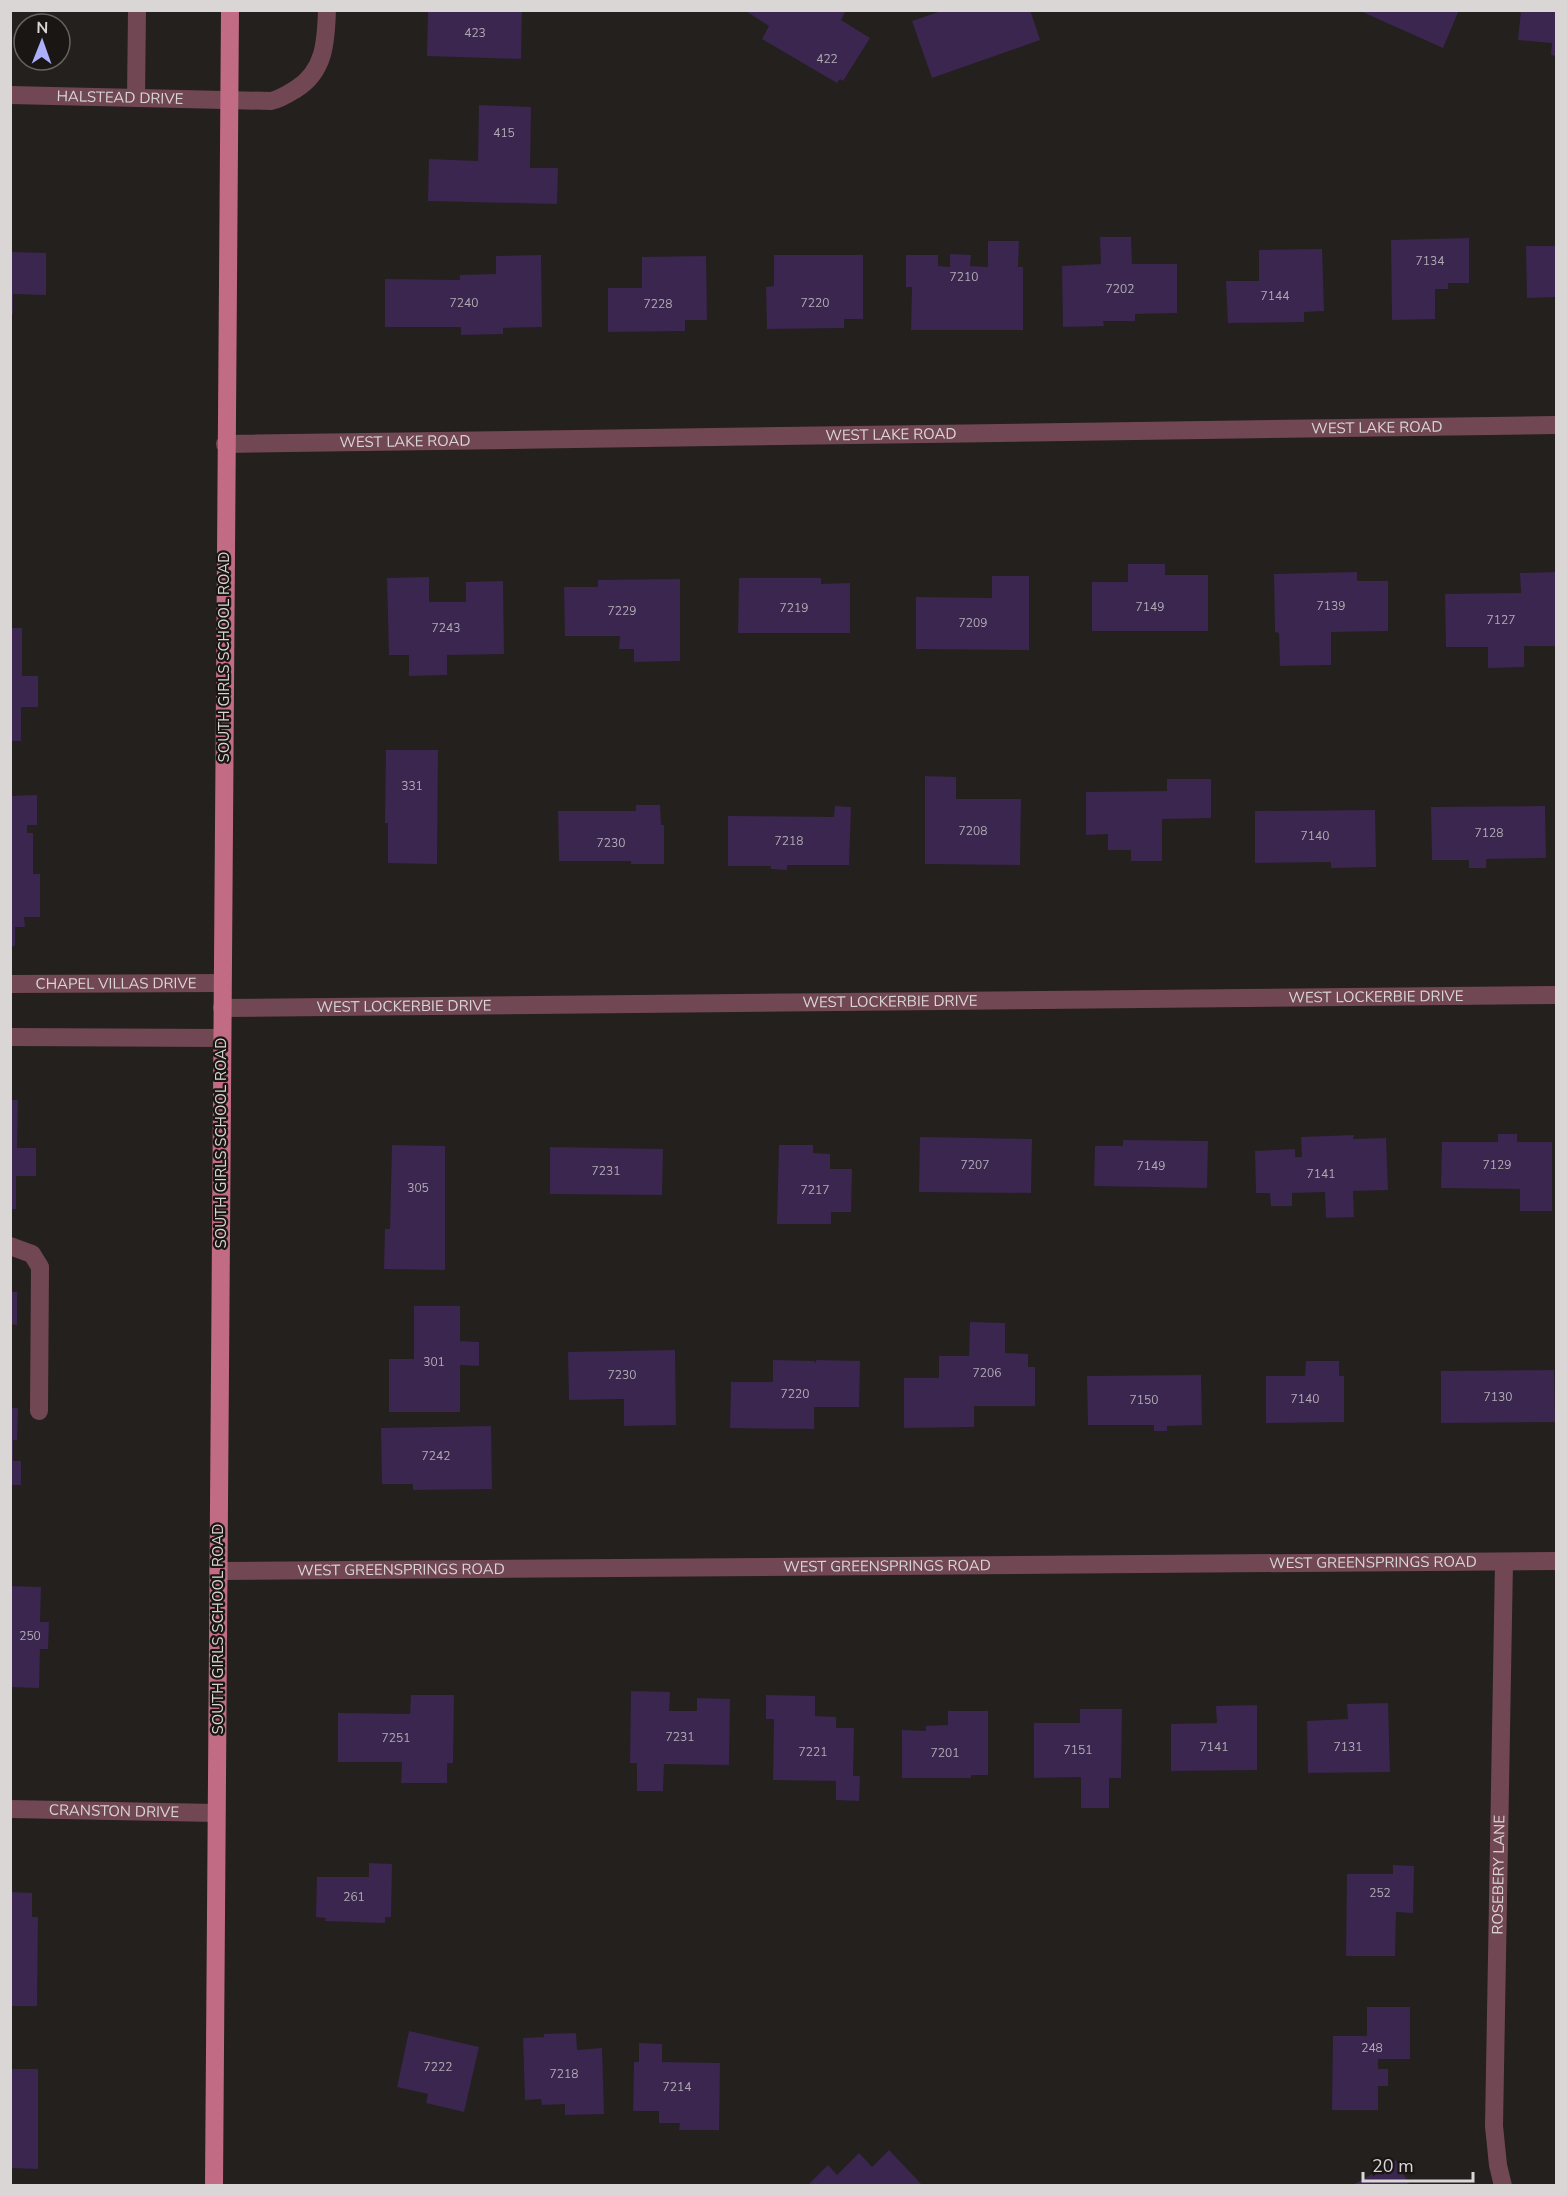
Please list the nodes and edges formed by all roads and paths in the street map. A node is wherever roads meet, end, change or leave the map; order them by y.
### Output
1 (137, 10) edge
2 (230, 10) edge
3 (327, 10) edge
4 (10, 95) edge
5 (136, 98) junction
6 (228, 100) junction
7 (1557, 425) edge
8 (225, 444) junction
9 (222, 983) junction
10 (10, 984) edge
11 (1557, 995) edge
12 (222, 1008) junction
13 (10, 1037) edge
14 (222, 1038) junction
15 (10, 1246) edge
16 (39, 1411) dead end
17 (1504, 1562) junction
18 (1557, 1562) edge
19 (218, 1571) junction
20 (10, 1809) edge
21 (216, 1813) junction
22 (214, 2186) edge
23 (1503, 2186) edge

1 - 5 street
2 - 6 main road, SOUTH GIRLS SCHOOL ROAD
3 - 6 street, HALSTEAD DRIVE
4 - 5 street, HALSTEAD DRIVE
5 - 6 street, HALSTEAD DRIVE
6 - 8 main road, SOUTH GIRLS SCHOOL ROAD
7 - 8 street, WEST LAKE ROAD
8 - 9 main road, SOUTH GIRLS SCHOOL ROAD
9 - 10 street, CHAPEL VILLAS DRIVE
9 - 12 main road, SOUTH GIRLS SCHOOL ROAD
11 - 12 street, WEST LOCKERBIE DRIVE
12 - 14 main road, SOUTH GIRLS SCHOOL ROAD
13 - 14 street
14 - 19 main road, SOUTH GIRLS SCHOOL ROAD
15 - 16 street
17 - 18 street, WEST GREENSPRINGS ROAD
17 - 19 street, WEST GREENSPRINGS ROAD
17 - 23 street, ROSEBERY LANE
19 - 21 main road, SOUTH GIRLS SCHOOL ROAD
20 - 21 street, CRANSTON DRIVE
21 - 22 main road, SOUTH GIRLS SCHOOL ROAD

